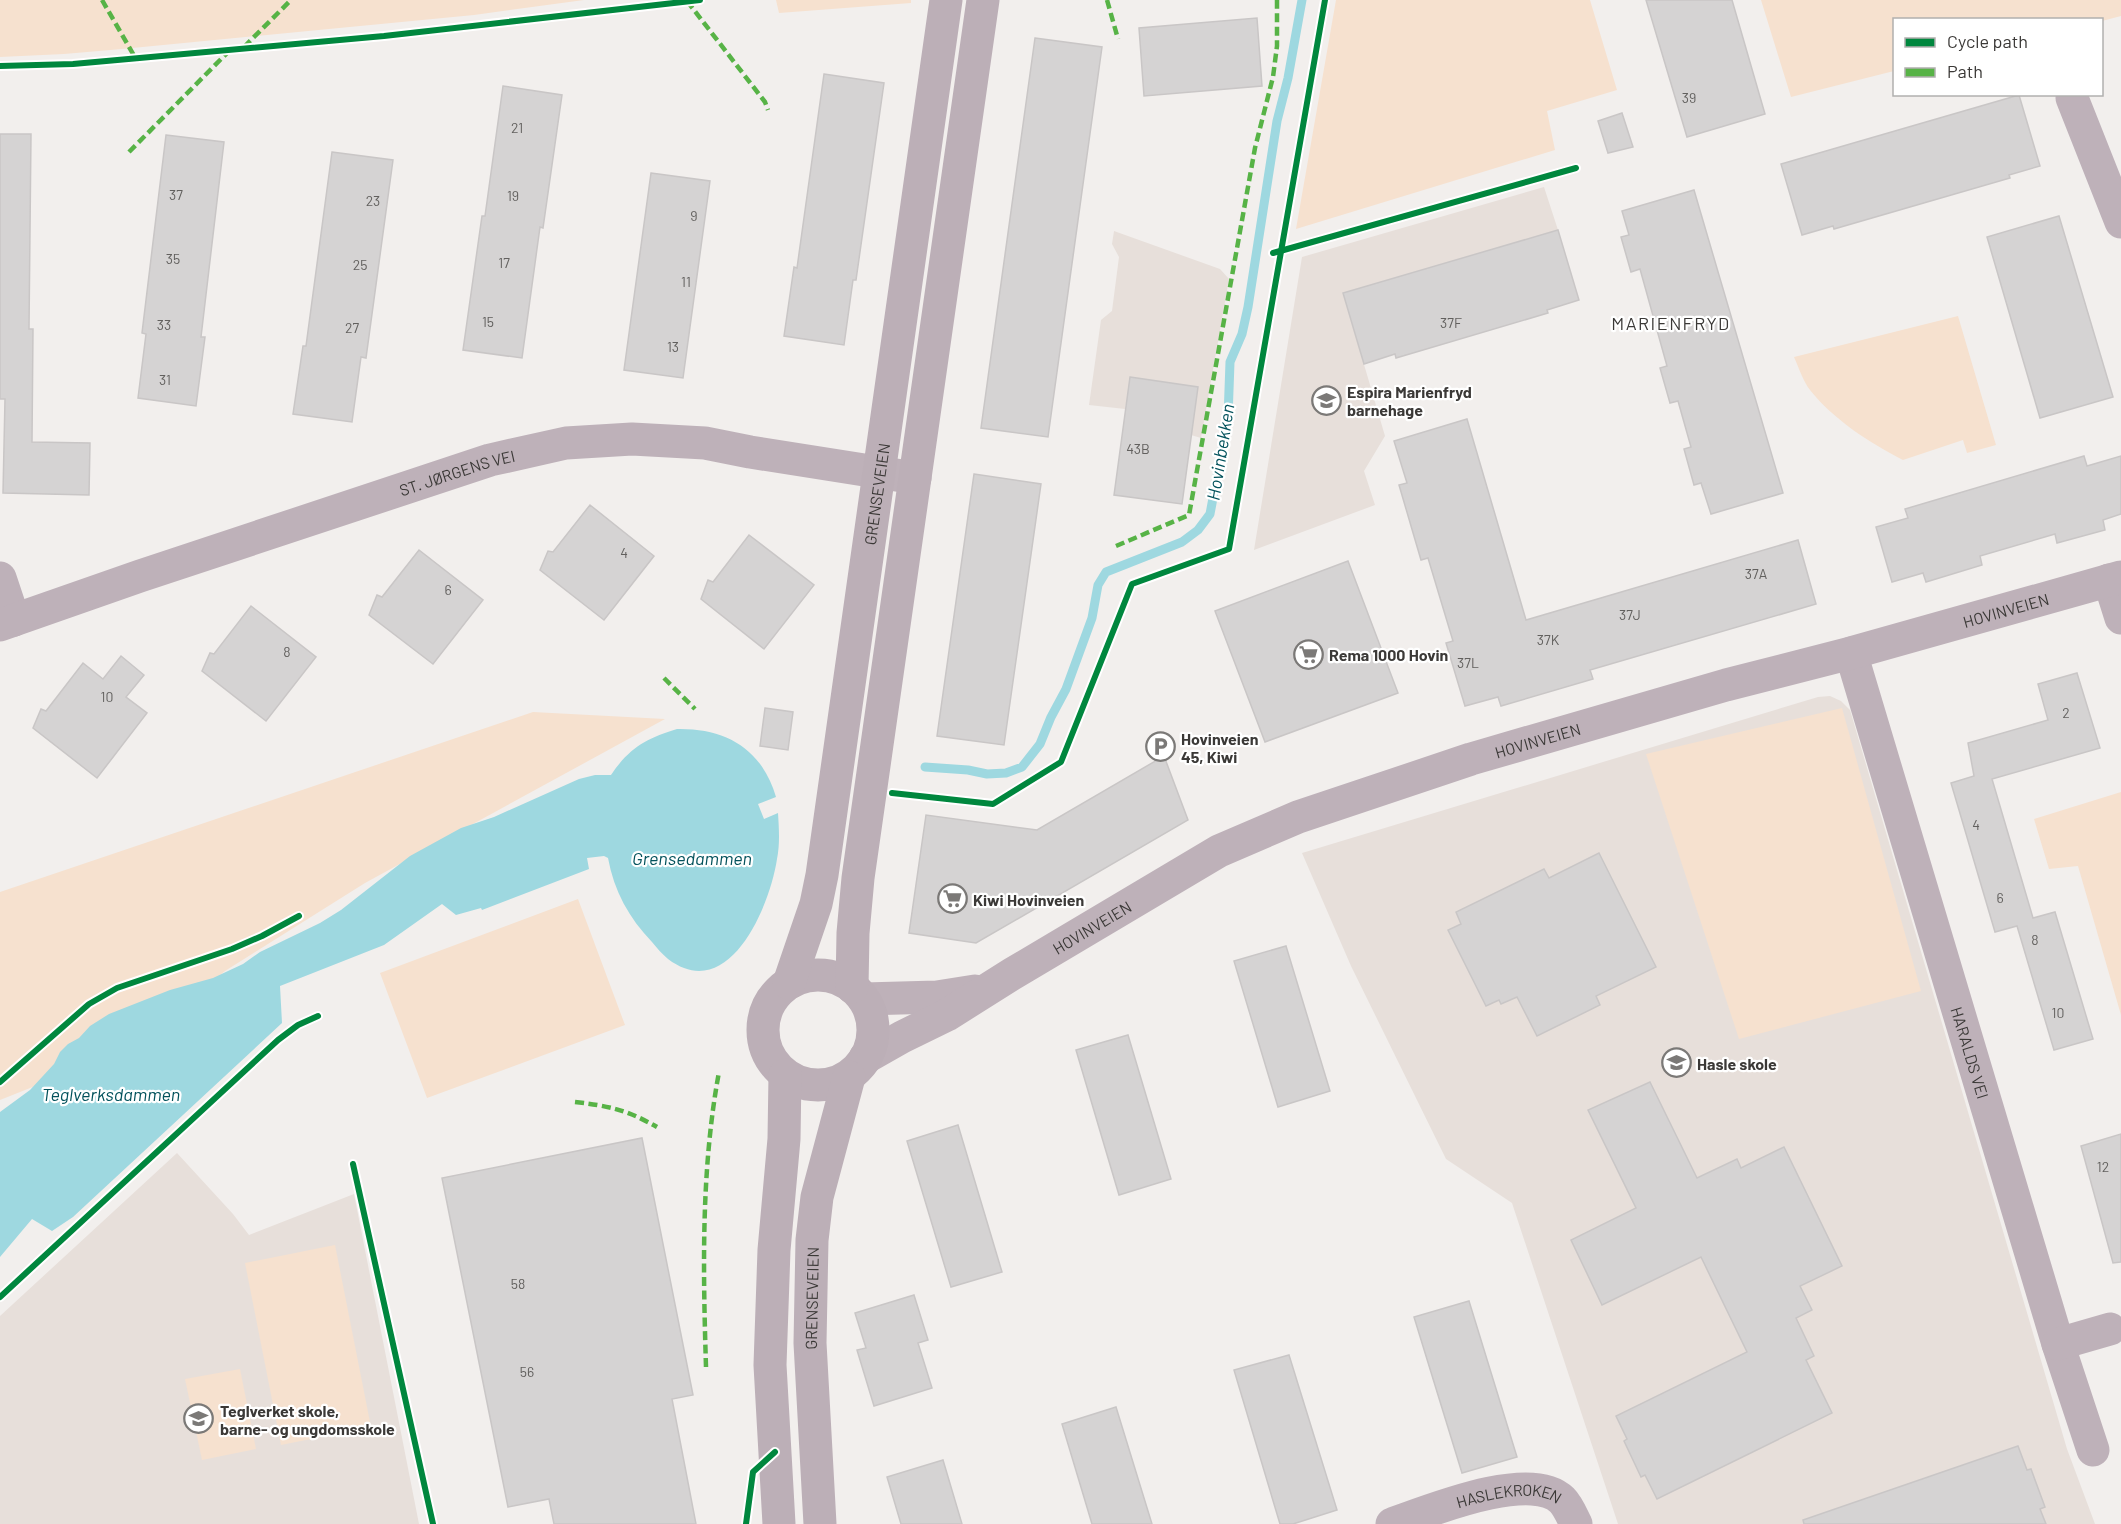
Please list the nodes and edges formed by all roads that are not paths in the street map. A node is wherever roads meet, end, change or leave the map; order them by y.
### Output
1 (946, 0) edge
2 (983, 0) edge
3 (2072, 98) dead end
4 (2121, 222) edge
5 (879, 473) junction
6 (915, 478) junction
7 (0, 578) edge
8 (2115, 578) edge
9 (2121, 618) edge
10 (7, 622) edge
11 (1851, 653) junction
12 (789, 982) junction
13 (988, 988) junction
14 (858, 993) junction
15 (857, 1068) junction
16 (785, 1075) junction
17 (2110, 1329) dead end
18 (2058, 1344) junction
19 (2093, 1450) dead end
20 (780, 1523) edge
21 (820, 1524) edge
22 (1392, 1524) edge
23 (1576, 1524) edge

1 - 5 main road, GRENSEVEIEN
2 - 6 main road
3 - 4 street
5 - 6 street, ST. JØRGENS VEI
5 - 10 street, ST. JØRGENS VEI
5 - 12 main road, GRENSEVEIEN
6 - 14 main road
7 - 10 street, ST. JØRGENS VEI
8 - 9 street
8 - 11 street, HOVINVEIEN
11 - 13 street, HOVINVEIEN
11 - 18 street, HARALDS VEI
12 - 14 main road
12 - 16 main road
13 - 14 street, HOVINVEIEN
13 - 15 street, HOVINVEIEN
14 - 15 main road
15 - 16 main road
15 - 21 main road, GRENSEVEIEN
16 - 20 main road
17 - 18 street
18 - 19 street, HARALDS VEI
22 - 23 street, HASLEKROKEN

